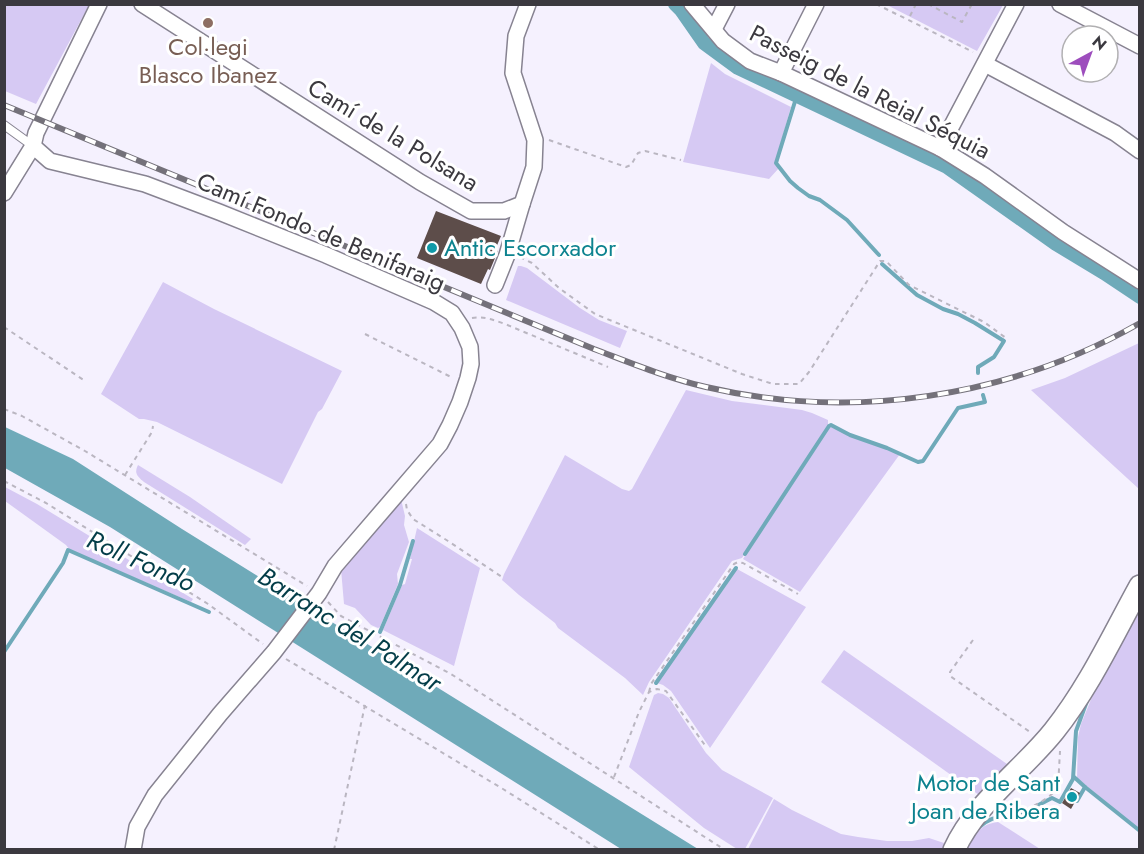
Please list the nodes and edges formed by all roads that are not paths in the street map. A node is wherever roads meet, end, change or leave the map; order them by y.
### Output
1 (99, 4) edge
2 (142, 4) edge
3 (528, 4) edge
4 (692, 4) edge
5 (727, 4) edge
6 (816, 4) edge
7 (1016, 4) edge
8 (1060, 4) edge
9 (714, 29) junction
10 (1140, 46) edge
11 (986, 62) junction
12 (781, 73) junction
13 (4, 125) edge
14 (33, 146) junction
15 (940, 148) junction
16 (1140, 151) edge
17 (4, 193) edge
18 (522, 204) junction
19 (1140, 280) edge
20 (495, 285) dead end
21 (1140, 586) edge
22 (133, 849) edge
23 (954, 849) edge

1 - 14 street
2 - 18 street, Camí de la Polsana
3 - 18 street
4 - 9 street, Passeig de la Reial Séquia
5 - 9 street
6 - 12 street
7 - 11 street
8 - 10 street
9 - 12 street, Passeig de la Reial Séquia
11 - 15 street
11 - 16 street
12 - 15 street, Passeig de la Reial Séquia
13 - 14 lane
14 - 17 street
14 - 22 street, Camí Fondo de Benifaraig
15 - 19 street, Passeig de la Reial Séquia
18 - 20 street
21 - 23 street

